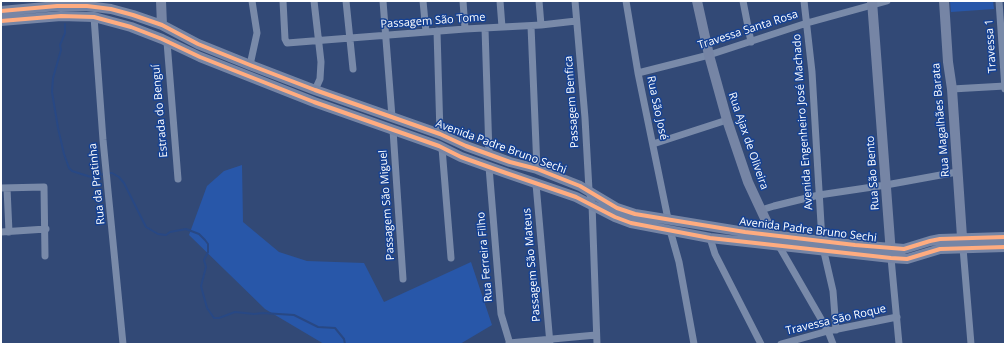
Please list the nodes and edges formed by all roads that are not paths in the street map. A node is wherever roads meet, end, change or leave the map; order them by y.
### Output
1 (161, 1) edge
2 (252, 1) edge
3 (282, 1) edge
4 (314, 1) edge
5 (346, 1) edge
6 (383, 1) edge
7 (423, 1) edge
8 (463, 1) edge
9 (500, 1) edge
10 (539, 1) edge
11 (575, 1) edge
12 (626, 1) edge
13 (697, 1) edge
14 (743, 1) edge
15 (804, 1) edge
16 (887, 1) edge
17 (944, 1) edge
18 (999, 1) edge
19 (872, 3) edge
20 (80, 4) edge
21 (1, 11) edge
22 (96, 12) edge
23 (1, 21) edge
24 (576, 21) junction
25 (807, 23) junction
26 (162, 25) junction
27 (541, 25) junction
28 (531, 26) junction
29 (502, 27) junction
30 (485, 28) junction
31 (465, 29) junction
32 (437, 31) junction
33 (426, 32) junction
34 (387, 35) junction
35 (350, 38) junction
36 (319, 40) junction
37 (167, 42) junction
38 (751, 42) junction
39 (709, 55) junction
40 (250, 65) junction
41 (354, 69) dead end
42 (638, 73) junction
43 (1005, 87) edge
44 (952, 89) junction
45 (315, 90) junction
46 (392, 117) junction
47 (727, 120) junction
48 (393, 130) junction
49 (440, 134) junction
50 (653, 144) junction
51 (442, 148) junction
52 (489, 154) junction
53 (488, 167) junction
54 (537, 169) junction
55 (957, 172) junction
56 (178, 179) dead end
57 (536, 184) junction
58 (886, 185) junction
59 (4, 188) edge
60 (589, 190) junction
61 (818, 195) junction
62 (592, 204) junction
63 (761, 210) junction
64 (669, 224) junction
65 (46, 229) junction
66 (1, 232) edge
67 (9, 232) junction
68 (773, 235) junction
69 (1005, 237) edge
70 (710, 238) junction
71 (822, 241) junction
72 (963, 243) junction
73 (779, 246) junction
74 (1005, 247) edge
75 (824, 252) junction
76 (891, 253) junction
77 (46, 256) dead end
78 (451, 258) dead end
79 (403, 279) dead end
80 (897, 317) junction
81 (836, 330) junction
82 (828, 332) junction
83 (596, 335) junction
84 (550, 342) edge
85 (509, 343) edge
86 (123, 344) edge
87 (597, 344) edge
88 (694, 344) edge
89 (761, 344) edge
90 (781, 344) edge
91 (833, 344) edge
92 (899, 344) edge
93 (971, 344) edge

1 - 26 main road
2 - 40 street
3 - 36 street, Passagem São Tome
4 - 36 street
5 - 35 street
6 - 34 street
7 - 33 street
8 - 31 street
9 - 29 street
10 - 27 street
11 - 24 street, Passagem Benfica
12 - 42 street, Rua São José
13 - 39 main road, Rua Ajax de Oliveira
14 - 38 street
15 - 25 street, Avenida Engenheiro José Machado
16 - 19 street, Travessa Santa Rosa
17 - 44 main road, Rua Magalhães Barata
18 - 43 street, Travessa 1
19 - 25 street, Travessa Santa Rosa
19 - 58 main road, Rua São Bento
20 - 21 main road, Avenida Padre Bruno Sechi
20 - 22 main road, Avenida Padre Bruno Sechi
22 - 23 main road, Avenida Padre Bruno Sechi
22 - 26 main road, Avenida Padre Bruno Sechi
22 - 37 main road, Avenida Padre Bruno Sechi
22 - 86 street, Rua da Pratinha
24 - 27 street, Passagem São Tome
24 - 60 street, Passagem Benfica
25 - 38 street, Travessa Santa Rosa
25 - 61 street, Avenida Engenheiro José Machado
26 - 40 main road, Avenida Padre Bruno Sechi
27 - 28 street, Passagem São Tome
28 - 29 street, Passagem São Tome
28 - 54 street
29 - 30 street, Passagem São Tome
30 - 31 street, Passagem São Tome
30 - 52 street
31 - 32 street, Passagem São Tome
32 - 33 street, Passagem São Tome
32 - 49 street
33 - 34 street, Passagem São Tome
34 - 35 street, Passagem São Tome
34 - 46 street
35 - 36 street, Passagem São Tome
35 - 41 street
36 - 45 street
37 - 48 main road, Avenida Padre Bruno Sechi
37 - 56 street, Estrada do Benguí
38 - 39 street, Travessa Santa Rosa
39 - 42 street, Travessa Santa Rosa
39 - 47 main road, Rua Ajax de Oliveira
40 - 45 main road, Avenida Padre Bruno Sechi
42 - 50 street, Rua São José
43 - 44 street
44 - 55 main road, Rua Magalhães Barata
45 - 46 main road, Avenida Padre Bruno Sechi
46 - 49 main road, Avenida Padre Bruno Sechi
47 - 50 street
47 - 63 main road, Rua Ajax de Oliveira
48 - 51 main road, Avenida Padre Bruno Sechi
48 - 79 street, Passagem São Miguel
49 - 52 main road, Avenida Padre Bruno Sechi
50 - 64 street, Rua São José
51 - 53 main road, Avenida Padre Bruno Sechi
51 - 78 street
52 - 54 main road, Avenida Padre Bruno Sechi
53 - 57 main road, Avenida Padre Bruno Sechi
53 - 85 street, Rua Ferreira Filho
54 - 60 main road, Avenida Padre Bruno Sechi
55 - 58 street
55 - 72 main road, Rua Magalhães Barata
57 - 62 main road, Avenida Padre Bruno Sechi
57 - 84 street, Passagem São Mateus
58 - 61 street
58 - 76 main road, Rua São Bento
59 - 65 street
59 - 67 street
60 - 62 street, Passagem Benfica
60 - 64 main road, Avenida Padre Bruno Sechi
61 - 63 street
61 - 71 street, Avenida Engenheiro José Machado
62 - 64 main road, Avenida Padre Bruno Sechi
62 - 83 street, Passagem Benfica
63 - 68 main road, Rua Ajax de Oliveira
64 - 68 main road, Avenida Padre Bruno Sechi
64 - 70 main road, Avenida Padre Bruno Sechi
64 - 88 street, Rua São José
65 - 67 street
65 - 77 street
66 - 67 street
68 - 71 main road, Avenida Padre Bruno Sechi
68 - 73 main road, Rua Ajax de Oliveira
69 - 72 main road, Avenida Padre Bruno Sechi
70 - 73 main road, Avenida Padre Bruno Sechi
70 - 89 street
71 - 76 main road, Avenida Padre Bruno Sechi
72 - 74 main road, Avenida Padre Bruno Sechi
72 - 76 main road, Avenida Padre Bruno Sechi
72 - 93 street
73 - 75 main road, Avenida Padre Bruno Sechi
73 - 82 street, Rua Ajax de Oliveira
75 - 76 main road, Avenida Padre Bruno Sechi
75 - 81 street
76 - 80 street, Rua São Bento
80 - 81 street, Travessa São Roque
80 - 92 street, Rua São Bento
81 - 82 street, Travessa São Roque
82 - 90 street, Travessa São Roque
82 - 91 street, Rua Ajax de Oliveira
83 - 84 street
83 - 87 street, Passagem Benfica
84 - 85 street

